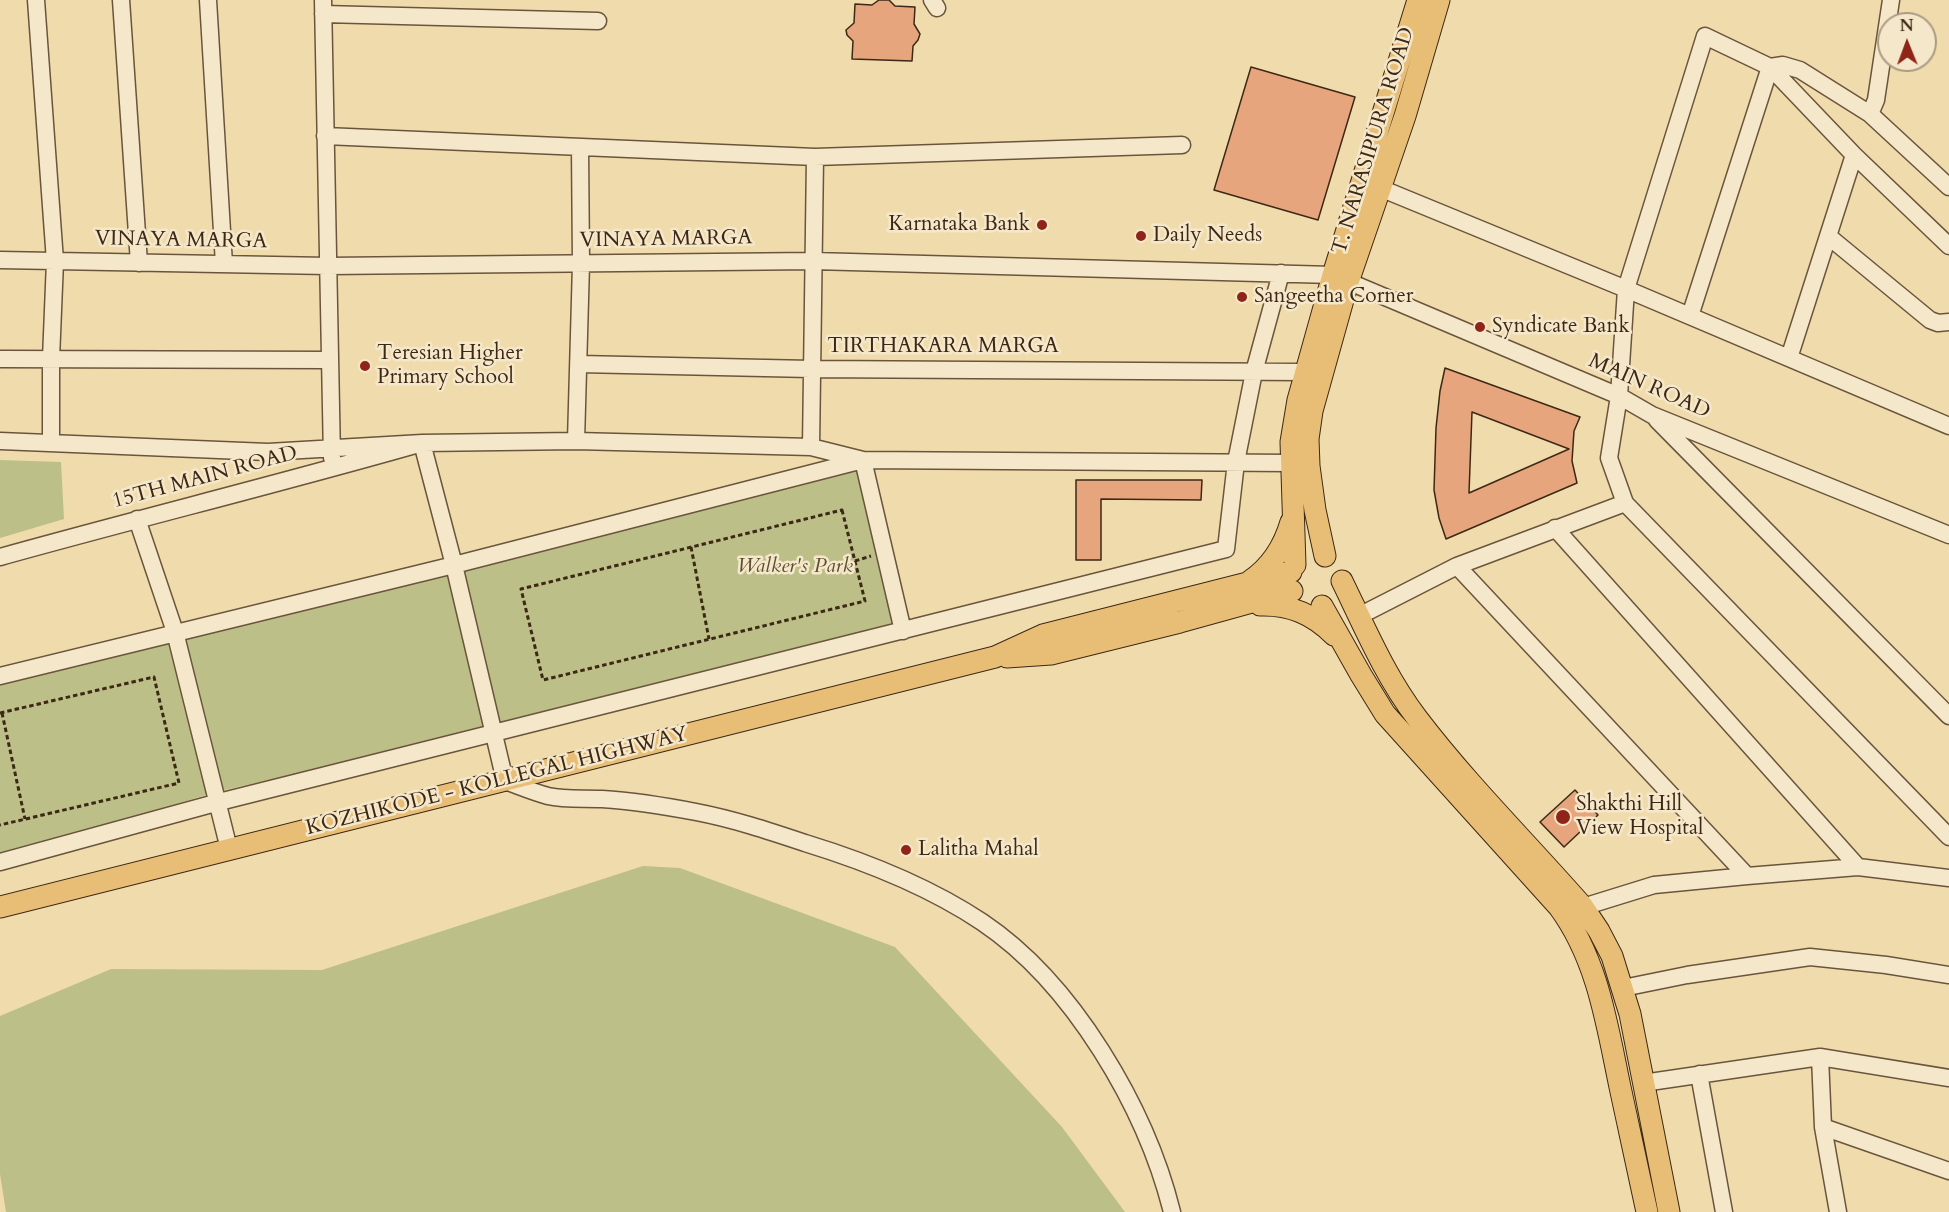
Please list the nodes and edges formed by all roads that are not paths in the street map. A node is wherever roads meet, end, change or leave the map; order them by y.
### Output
1 (36, 0) edge
2 (121, 0) edge
3 (208, 0) edge
4 (1418, 0) edge
5 (1438, 0) edge
6 (1891, 0) edge
7 (323, 7) edge
8 (598, 21) dead end
9 (1770, 67) junction
10 (1870, 114) junction
11 (325, 136) junction
12 (1182, 146) dead end
13 (580, 147) junction
14 (1854, 156) junction
15 (815, 157) junction
16 (1949, 187) edge
17 (1380, 188) junction
18 (1828, 236) junction
19 (1949, 246) edge
20 (0, 260) edge
21 (55, 261) junction
22 (813, 261) junction
23 (139, 263) junction
24 (224, 264) junction
25 (581, 264) junction
26 (328, 266) junction
27 (1281, 273) junction
28 (1340, 278) junction
29 (1626, 289) junction
30 (1690, 316) junction
31 (1949, 322) edge
32 (1789, 358) junction
33 (0, 359) edge
34 (51, 359) junction
35 (330, 360) junction
36 (579, 364) junction
37 (811, 369) junction
38 (1254, 372) junction
39 (1306, 372) junction
40 (1619, 396) junction
41 (1652, 415) junction
42 (1949, 426) edge
43 (0, 441) edge
44 (576, 441) junction
45 (51, 443) junction
46 (422, 443) junction
47 (811, 447) junction
48 (332, 448) junction
49 (863, 460) junction
50 (1236, 462) junction
51 (1291, 463) junction
52 (333, 468) junction
53 (1625, 503) junction
54 (1294, 514) junction
55 (137, 519) junction
56 (1555, 528) junction
57 (1949, 535) edge
58 (1325, 556) junction
59 (0, 557) edge
60 (454, 565) junction
61 (1457, 566) junction
62 (1293, 576) junction
63 (1342, 581) junction
64 (1247, 583) junction
65 (1322, 606) junction
66 (1232, 608) junction
67 (1359, 616) junction
68 (903, 631) junction
69 (175, 632) junction
70 (1345, 646) junction
71 (995, 657) junction
72 (0, 676) edge
73 (1949, 716) edge
74 (493, 732) junction
75 (505, 781) junction
76 (219, 802) junction
77 (1949, 837) edge
78 (229, 849) junction
79 (0, 862) edge
80 (1533, 864) junction
81 (1858, 867) junction
82 (1747, 876) junction
83 (1949, 878) edge
84 (0, 907) edge
85 (1583, 907) junction
86 (1949, 975) edge
87 (1623, 988) junction
88 (1820, 1057) junction
89 (1699, 1074) junction
90 (1949, 1078) edge
91 (1643, 1083) junction
92 (1823, 1127) junction
93 (1949, 1172) edge
94 (1172, 1212) edge
95 (1647, 1212) edge
96 (1669, 1212) edge
97 (1724, 1212) edge
98 (1838, 1212) edge

1 - 21 street
2 - 23 street
3 - 24 street
4 - 28 main road, T. NARASIPURA ROAD
5 - 17 main road, T. NARASIPURA ROAD
6 - 10 street
7 - 8 street
7 - 11 street
9 - 10 street
9 - 14 street
9 - 29 street
9 - 30 street
10 - 16 street
11 - 13 street
11 - 26 street
12 - 15 street
13 - 15 street
13 - 25 street
14 - 18 street
14 - 19 street
15 - 22 street
17 - 28 main road, T. NARASIPURA ROAD
17 - 29 street
18 - 31 street
18 - 32 street
20 - 21 street, VINAYA MARGA
21 - 23 street, VINAYA MARGA
21 - 34 street
22 - 25 street, VINAYA MARGA
22 - 27 street, VINAYA MARGA
22 - 37 street
23 - 24 street, VINAYA MARGA
24 - 26 street, VINAYA MARGA
25 - 26 street, VINAYA MARGA
25 - 36 street
26 - 35 street
27 - 28 street, VINAYA MARGA
27 - 38 street
28 - 39 main road, T. NARASIPURA ROAD
28 - 40 street, MAIN ROAD
28 - 58 main road, T. NARASIPURA ROAD
29 - 30 street
29 - 40 street
30 - 32 street
32 - 42 street
33 - 34 street
34 - 35 street
34 - 45 street
35 - 48 street
36 - 37 street, TIRTHAKARA MARGA
36 - 44 street
37 - 38 street, TIRTHAKARA MARGA
37 - 47 street
38 - 39 street, TIRTHAKARA MARGA
38 - 50 street
39 - 51 main road, T. NARASIPURA ROAD
40 - 41 street, MAIN ROAD
40 - 53 street
41 - 57 street, MAIN ROAD
41 - 73 street
43 - 45 street
44 - 46 street
44 - 47 street
45 - 48 street
46 - 48 street
46 - 52 street, 15TH MAIN ROAD
46 - 60 street
47 - 49 street
48 - 52 street
49 - 50 street
49 - 60 street
49 - 68 street
50 - 51 street
50 - 68 street
51 - 54 main road, T. NARASIPURA ROAD
52 - 55 street, 15TH MAIN ROAD
53 - 56 street
53 - 77 street
54 - 62 main road, T. NARASIPURA ROAD
54 - 64 main road
55 - 59 street, 15TH MAIN ROAD
55 - 69 street
56 - 61 street
56 - 81 street
58 - 62 main road
58 - 63 main road
60 - 69 street
60 - 74 street
61 - 67 street
61 - 82 street
62 - 64 main road, KOZHIKODE - KOLLEGAL HIGHWAY
62 - 65 main road
62 - 66 main road, KOZHIKODE - KOLLEGAL HIGHWAY
63 - 65 main road
63 - 67 main road
64 - 71 main road, KOZHIKODE - KOLLEGAL HIGHWAY
65 - 70 main road
66 - 70 main road
66 - 71 main road, KOZHIKODE - KOLLEGAL HIGHWAY
67 - 80 main road
68 - 74 street
69 - 72 street
69 - 76 street
70 - 80 main road
71 - 75 main road, KOZHIKODE - KOLLEGAL HIGHWAY
74 - 75 street
74 - 76 street
75 - 78 main road, KOZHIKODE - KOLLEGAL HIGHWAY
75 - 94 street
76 - 78 street
76 - 79 street
78 - 84 main road, KOZHIKODE - KOLLEGAL HIGHWAY
80 - 85 main road
80 - 95 main road
81 - 82 street
81 - 83 street
82 - 85 street
85 - 87 main road
86 - 87 street
87 - 91 main road
88 - 89 street
88 - 90 street
88 - 92 street
89 - 91 street
89 - 97 street
91 - 96 main road
92 - 93 street
92 - 98 street

